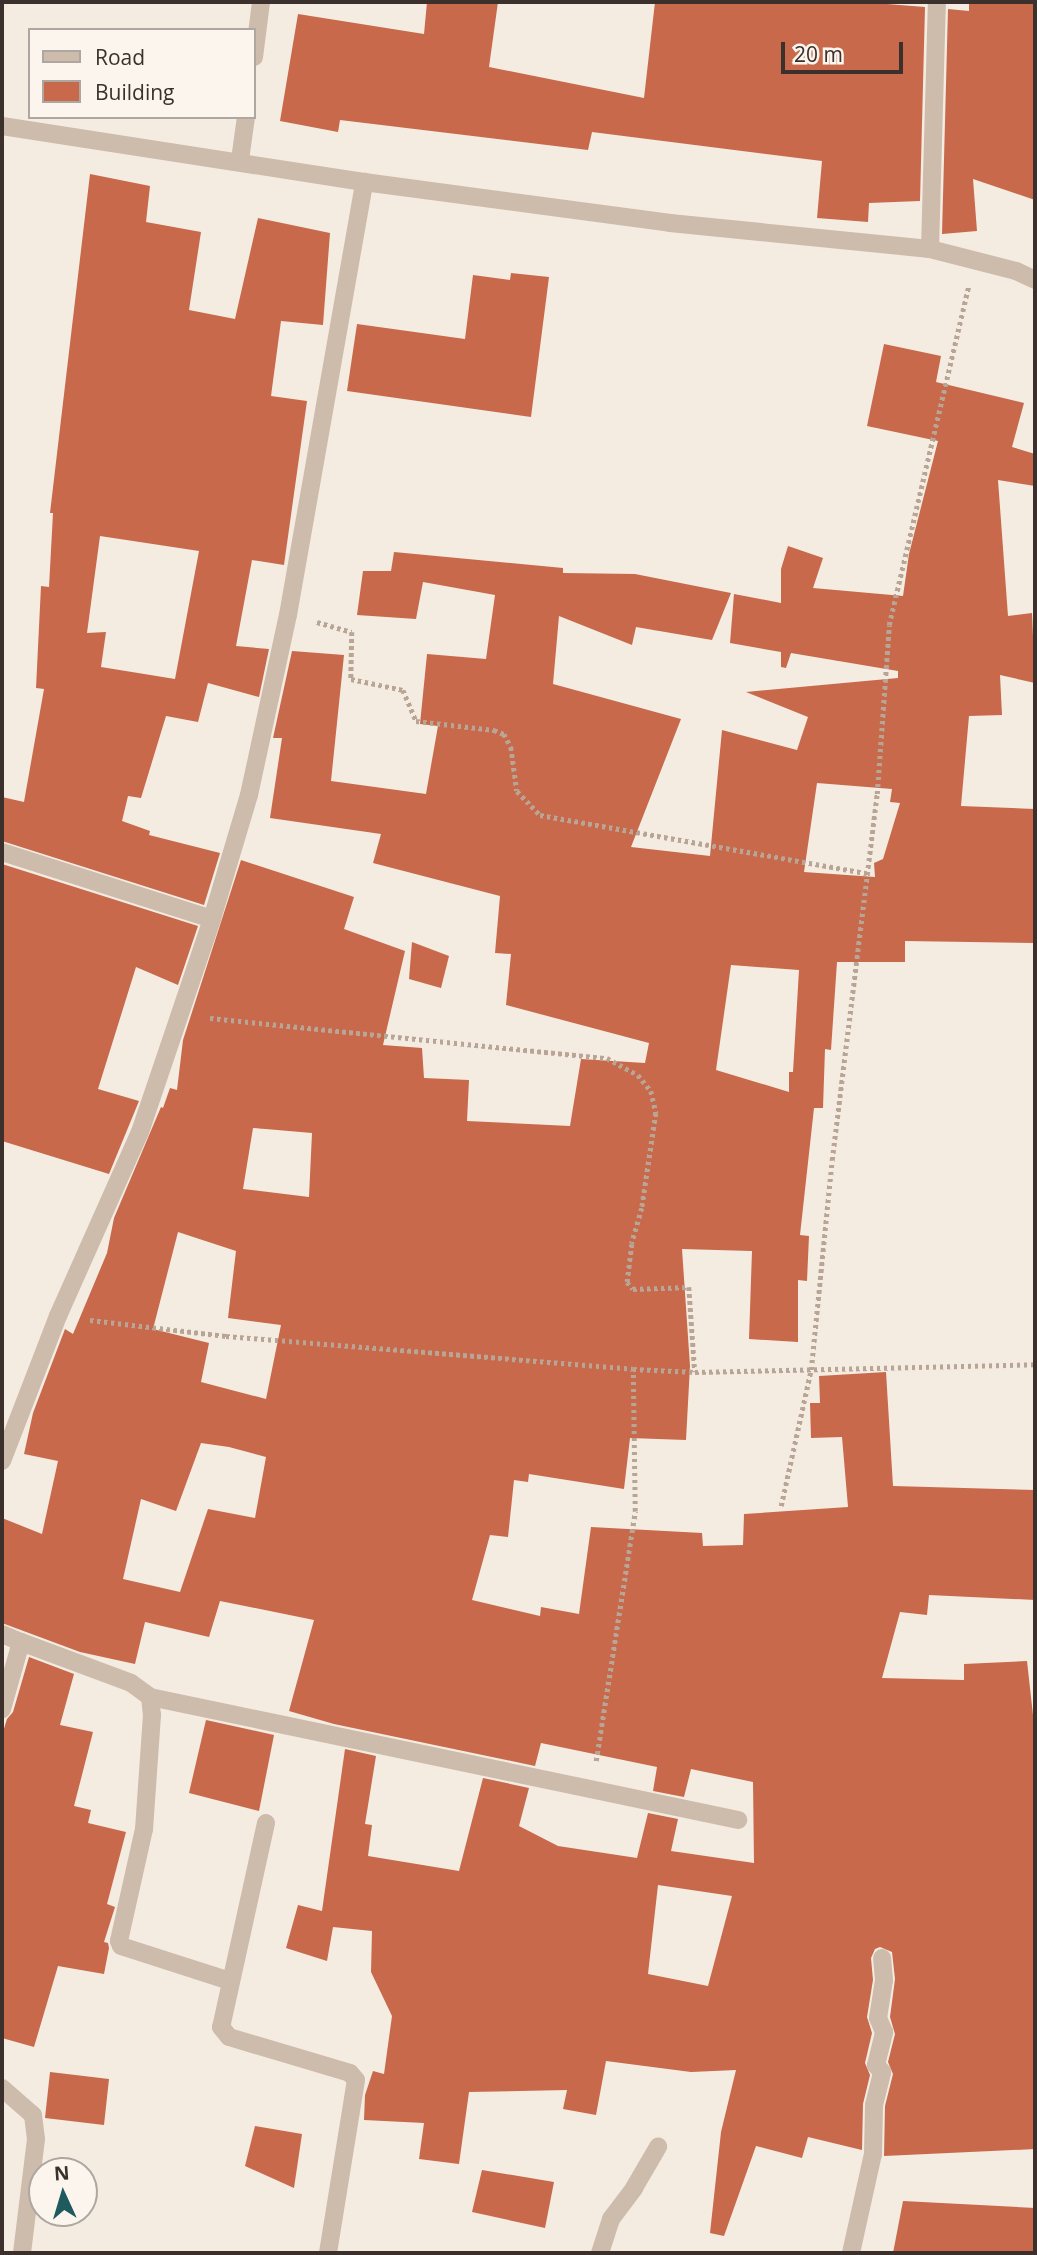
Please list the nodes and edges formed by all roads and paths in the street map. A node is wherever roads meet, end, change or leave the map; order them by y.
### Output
1 (261, 2) edge
2 (937, 2) edge
3 (256, 41) edge
4 (246, 119) edge
5 (2, 126) edge
6 (240, 160) junction
7 (364, 182) junction
8 (930, 249) junction
9 (975, 259) junction
10 (1035, 280) edge
11 (288, 615) junction
12 (2, 852) edge
13 (867, 873) junction
14 (212, 919) junction
15 (178, 1013) junction
16 (58, 1316) junction
17 (1035, 1364) edge
18 (633, 1369) junction
19 (811, 1370) junction
20 (695, 1372) junction
21 (2, 1461) edge
22 (781, 1506) dead end
23 (2, 1634) edge
24 (21, 1642) junction
25 (150, 1697) junction
26 (2, 1709) edge
27 (591, 1789) junction
28 (738, 1820) dead end
29 (266, 1823) dead end
30 (882, 1958) dead end
31 (230, 1981) junction
32 (2, 2088) edge
33 (658, 2147) dead end
34 (22, 2253) edge
35 (328, 2253) edge
36 (600, 2253) edge
37 (851, 2253) edge

1 - 3 street
2 - 8 street
4 - 6 street
5 - 6 street
6 - 7 street
7 - 8 street
7 - 11 street
8 - 9 street
9 - 10 street
9 - 13 path
11 - 13 path
11 - 14 street
12 - 14 street
13 - 19 path
14 - 15 street
15 - 16 street
15 - 20 path
16 - 18 path
16 - 21 street
17 - 19 path
18 - 20 path
18 - 27 path
19 - 20 path
19 - 22 path
23 - 24 street
24 - 25 street
24 - 26 street
25 - 27 street
25 - 31 street
27 - 28 street
29 - 31 street
30 - 37 street
31 - 35 street
32 - 34 street
33 - 36 street

